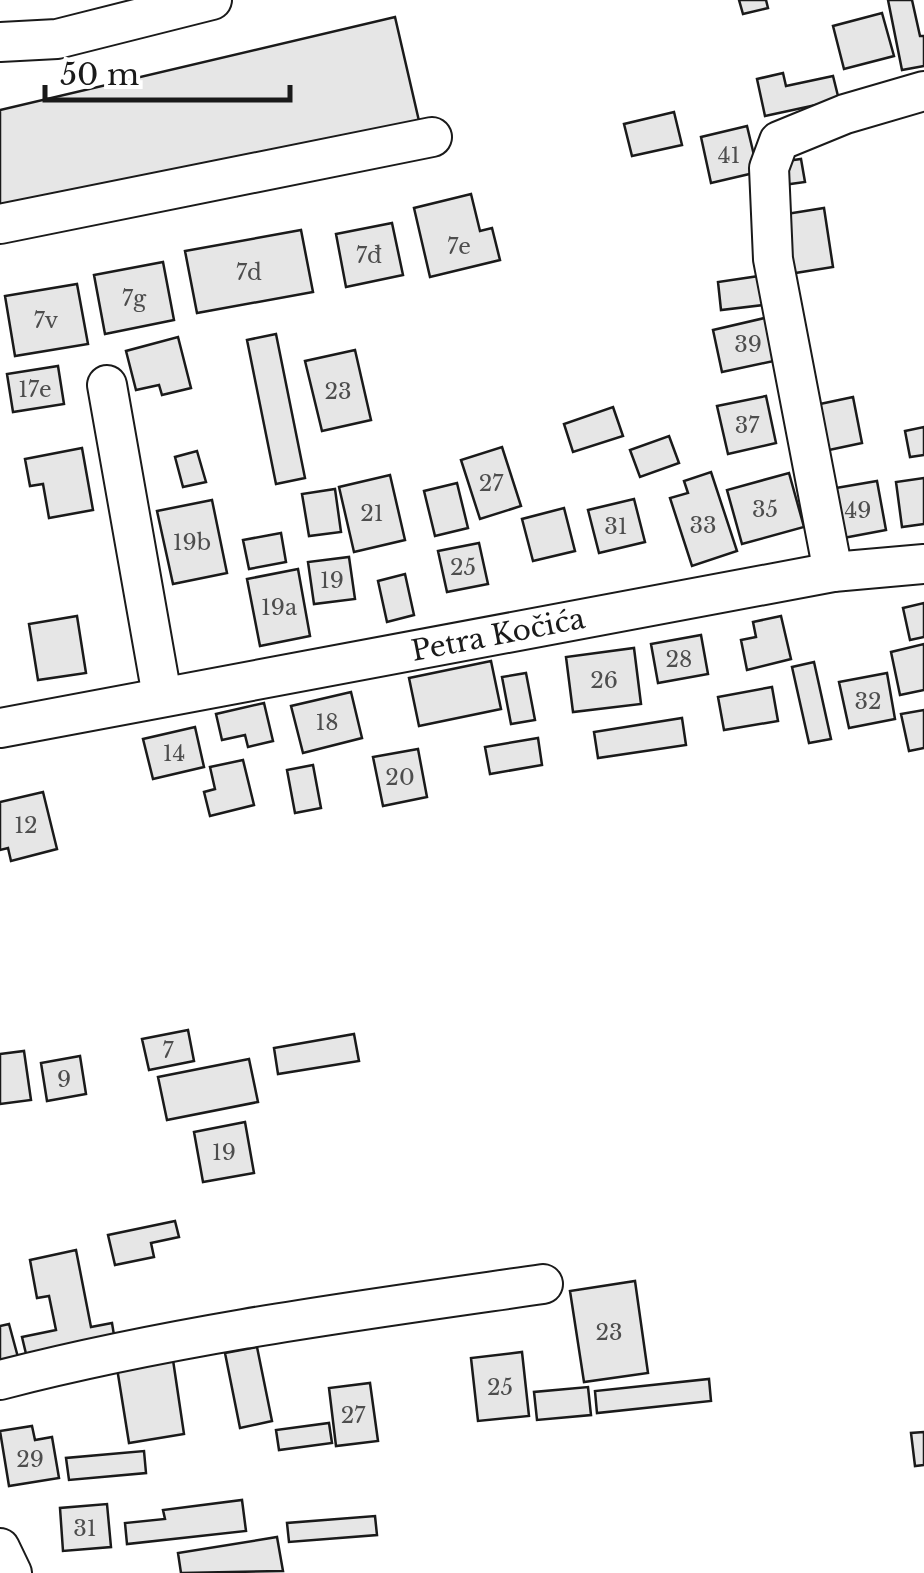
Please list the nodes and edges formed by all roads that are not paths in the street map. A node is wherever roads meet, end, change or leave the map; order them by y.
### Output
1 (212, 0) edge
2 (0, 42) edge
3 (924, 91) edge
4 (432, 137) dead end
5 (0, 224) edge
6 (108, 385) dead end
7 (924, 564) edge
8 (834, 572) junction
9 (162, 696) junction
10 (0, 728) edge
11 (543, 1284) dead end
12 (0, 1380) edge
13 (0, 1548) edge
14 (12, 1573) edge

1 - 2 street
3 - 8 street
4 - 5 street
6 - 9 street
7 - 8 street, Petra Kočića
8 - 9 street, Petra Kočića
9 - 10 street, Petra Kočića
11 - 12 street
13 - 14 street

